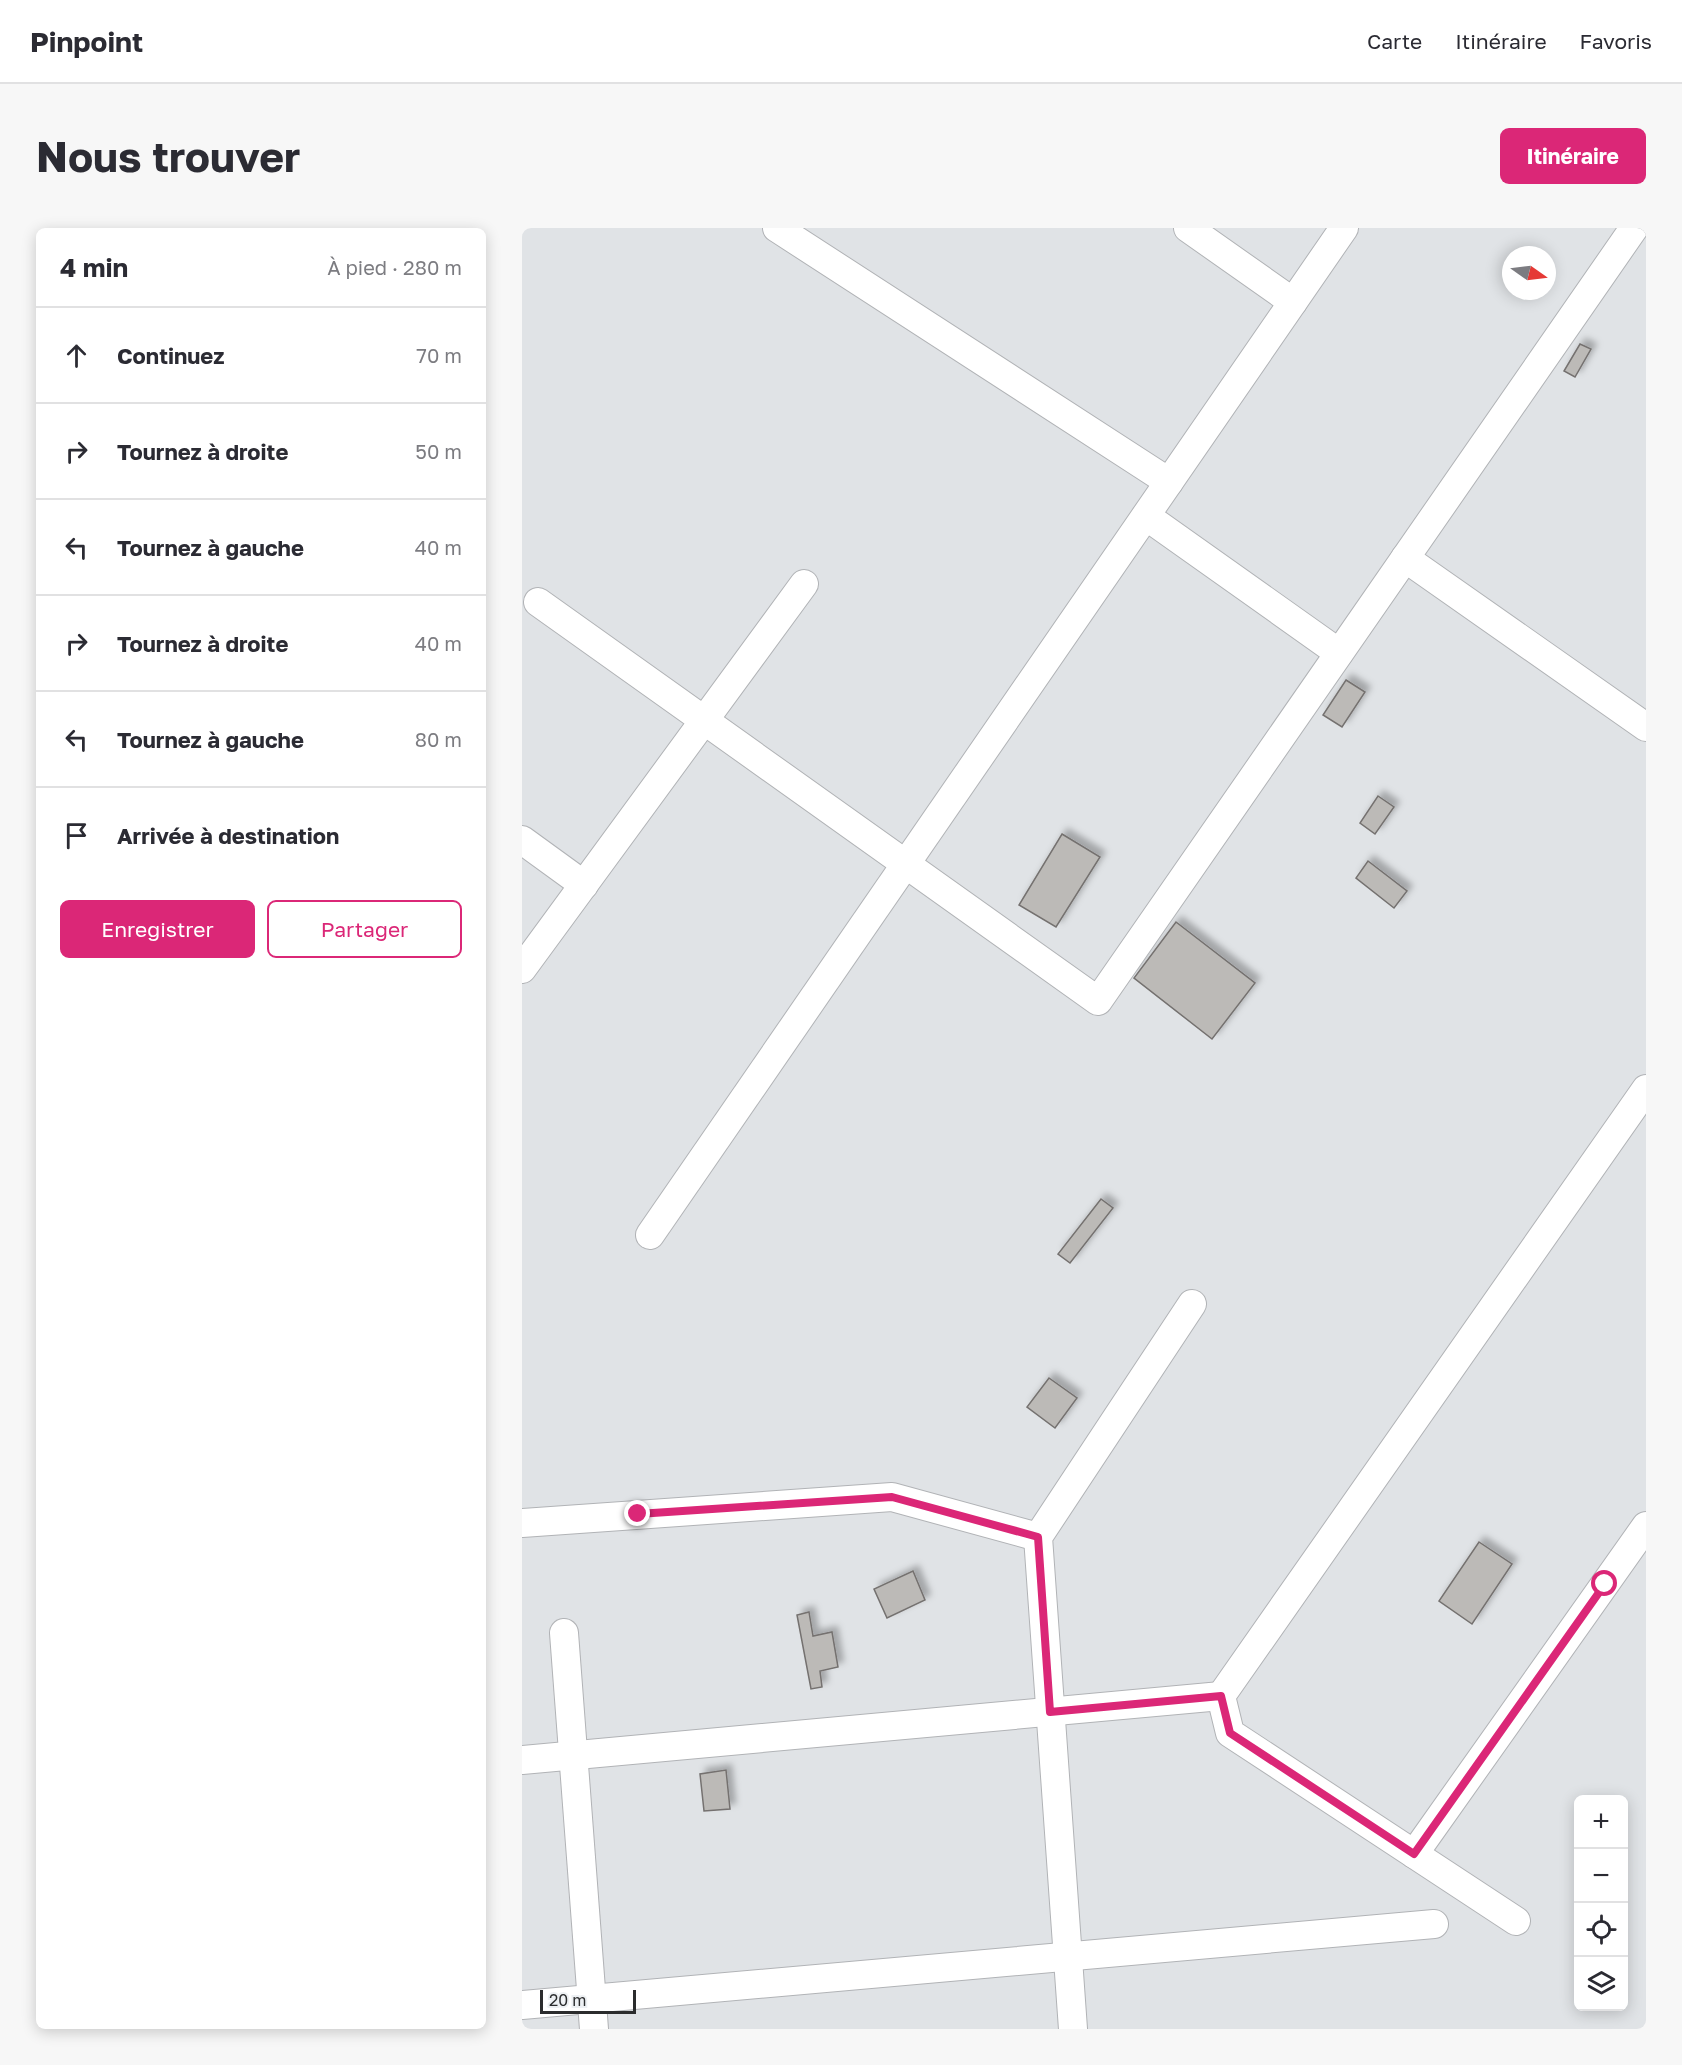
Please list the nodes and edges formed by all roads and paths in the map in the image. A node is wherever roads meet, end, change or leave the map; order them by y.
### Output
1 (777, 228) edge
2 (1188, 228) edge
3 (1344, 228) edge
4 (1634, 228) edge
5 (1293, 302) junction
6 (1169, 482) junction
7 (1146, 516) junction
8 (1405, 558) junction
9 (804, 584) dead end
10 (538, 602) dead end
11 (1339, 653) junction
12 (704, 720) junction
13 (1646, 727) edge
14 (522, 840) edge
15 (906, 864) junction
16 (584, 885) junction
17 (522, 969) edge
18 (1646, 1089) edge
19 (650, 1235) dead end
20 (1192, 1304) dead end
21 (522, 1523) edge
22 (1646, 1526) edge
23 (1038, 1537) junction
24 (564, 1633) dead end
25 (1221, 1696) junction
26 (1050, 1712) junction
27 (573, 1756) junction
28 (522, 1760) edge
29 (1414, 1854) junction
30 (1516, 1921) dead end
31 (1434, 1924) dead end
32 (1068, 1956) junction
33 (592, 1999) junction
34 (522, 2005) edge
35 (594, 2029) edge
36 (1073, 2029) edge

1 - 6 street
2 - 5 street
3 - 5 street
4 - 8 street
5 - 6 street
6 - 7 street
7 - 11 street
7 - 15 street
8 - 11 street
8 - 13 street
9 - 12 street
10 - 12 street
11 - 15 street
12 - 15 street
12 - 16 street
14 - 16 street
15 - 19 street
16 - 17 street
18 - 25 street
20 - 23 street
21 - 23 street
22 - 29 street
23 - 26 street
24 - 27 street
25 - 26 street
25 - 29 street
26 - 27 street
26 - 32 street
27 - 28 street
27 - 33 street
29 - 30 street
31 - 32 street
32 - 33 street
32 - 36 street
33 - 34 street
33 - 35 street

